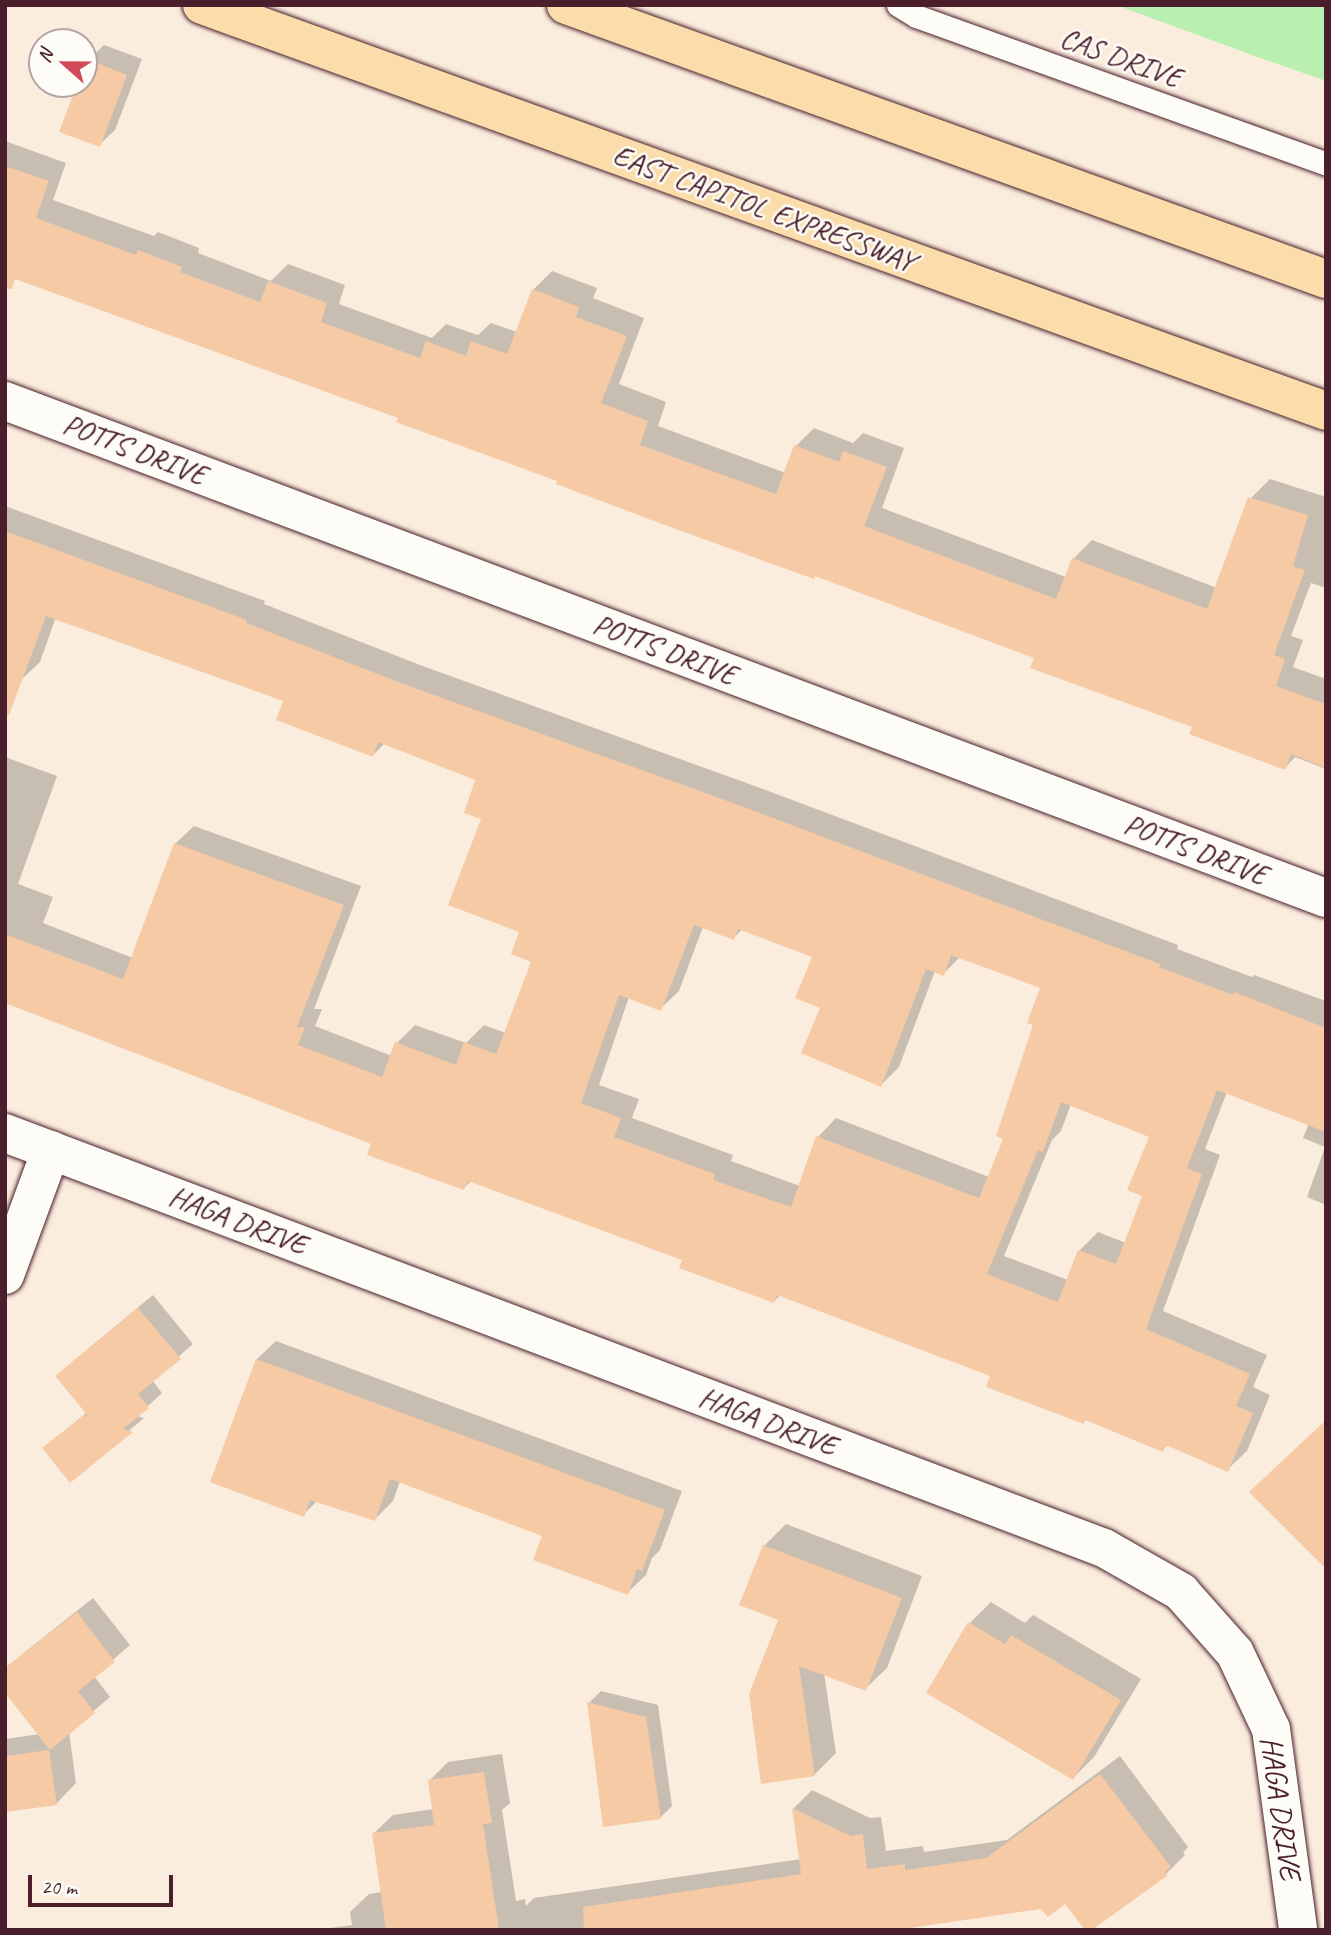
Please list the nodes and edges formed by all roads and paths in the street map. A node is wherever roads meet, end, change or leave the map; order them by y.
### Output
1 (202, 5) edge
2 (566, 5) edge
3 (898, 5) edge
4 (1326, 164) edge
5 (1326, 279) edge
6 (5, 401) edge
7 (1326, 411) edge
8 (1326, 898) edge
9 (5, 1133) edge
10 (51, 1150) junction
11 (5, 1275) edge
12 (1298, 1930) edge

1 - 7 highway, EAST CAPITOL EXPRESSWAY
2 - 5 highway
3 - 4 lane, CAS DRIVE
6 - 8 street, POTTS DRIVE
9 - 10 street, HAGA DRIVE
10 - 11 street
10 - 12 street, HAGA DRIVE

